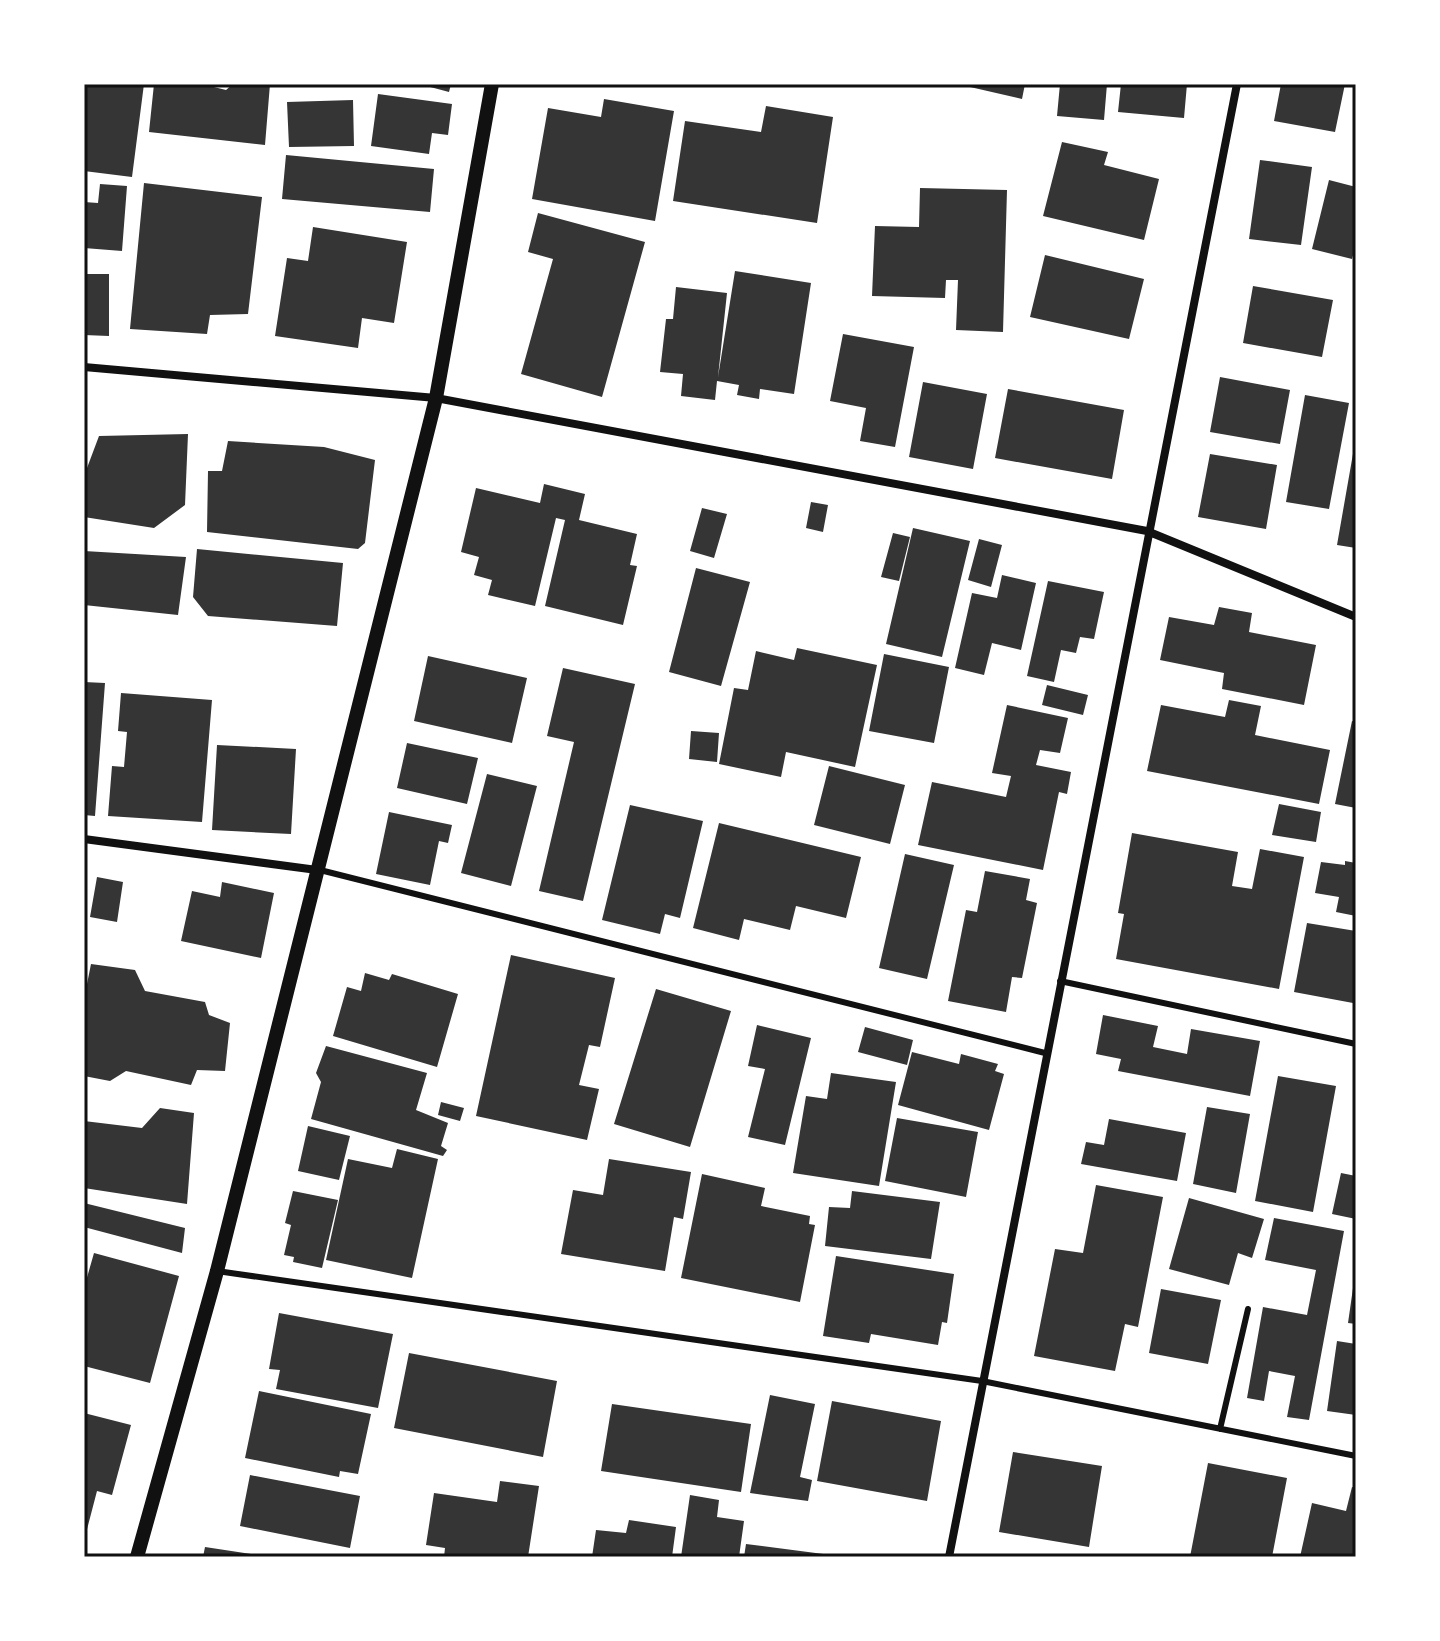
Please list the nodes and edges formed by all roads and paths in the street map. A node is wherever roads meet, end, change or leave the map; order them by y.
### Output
1 (492, 84) edge
2 (1237, 84) edge
3 (84, 367) edge
4 (436, 398) junction
5 (1147, 531) junction
6 (1356, 617) edge
7 (84, 839) edge
8 (317, 870) junction
9 (1060, 981) junction
10 (1356, 1044) edge
11 (1045, 1053) junction
12 (217, 1271) junction
13 (1248, 1309) dead end
14 (982, 1381) junction
15 (1220, 1429) junction
16 (1356, 1456) edge
17 (137, 1557) edge
18 (949, 1557) edge

1 - 4 street
2 - 5 street
3 - 4 street
4 - 5 street
4 - 8 street
5 - 6 street
5 - 9 street
7 - 8 street
8 - 11 lane
8 - 12 street
9 - 10 lane
9 - 11 street
11 - 14 street
12 - 14 lane
12 - 17 street
13 - 15 lane
14 - 15 lane
14 - 18 street
15 - 16 lane

